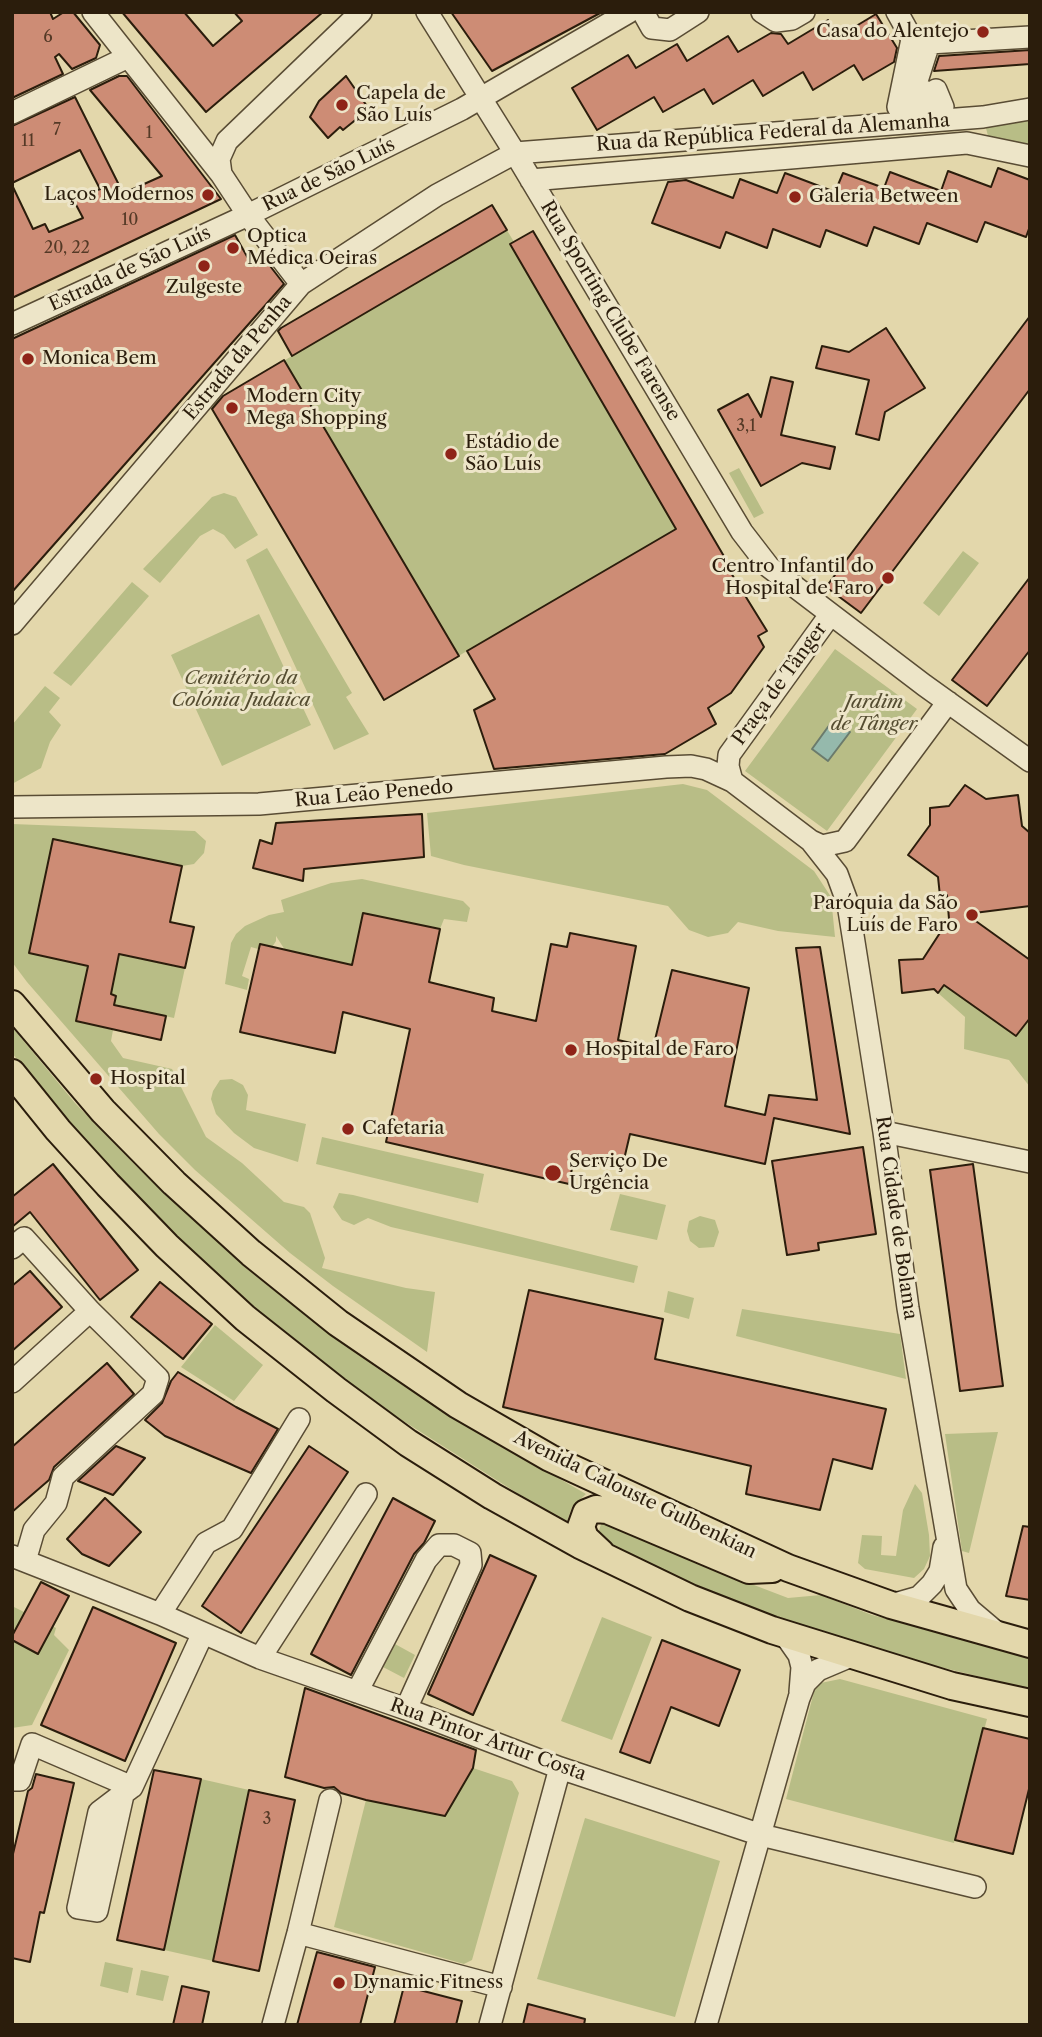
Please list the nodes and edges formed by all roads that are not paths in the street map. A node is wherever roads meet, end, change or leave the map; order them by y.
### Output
1 (93, 12) edge
2 (360, 12) edge
3 (427, 12) edge
4 (629, 12) edge
5 (643, 12) edge
6 (698, 12) edge
7 (762, 12) edge
8 (804, 12) edge
9 (897, 12) edge
10 (1030, 37) edge
11 (128, 57) junction
12 (481, 100) junction
13 (1030, 109) edge
14 (12, 113) edge
15 (516, 153) junction
16 (1030, 156) edge
17 (221, 174) junction
18 (531, 180) junction
19 (248, 215) junction
20 (301, 284) junction
21 (12, 324) edge
22 (831, 615) junction
23 (12, 624) edge
24 (948, 702) junction
25 (1030, 761) edge
26 (732, 781) junction
27 (12, 807) edge
28 (811, 841) junction
29 (845, 841) junction
30 (848, 904) junction
31 (12, 1004) edge
32 (12, 1073) edge
33 (884, 1132) junction
34 (938, 1143) junction
35 (1030, 1162) edge
36 (890, 1172) junction
37 (12, 1248) edge
38 (90, 1311) junction
39 (12, 1382) edge
40 (299, 1419) dead end
41 (366, 1494) dead end
42 (946, 1531) junction
43 (19, 1558) edge
44 (607, 1558) junction
45 (788, 1568) junction
46 (891, 1605) junction
47 (160, 1614) junction
48 (203, 1633) junction
49 (785, 1635) junction
50 (1002, 1637) junction
51 (1030, 1644) edge
52 (851, 1656) junction
53 (260, 1658) junction
54 (357, 1692) junction
55 (799, 1698) junction
56 (1030, 1703) edge
57 (405, 1709) junction
58 (560, 1768) junction
59 (12, 1780) edge
60 (127, 1791) junction
61 (330, 1800) dead end
62 (761, 1835) junction
63 (975, 1887) dead end
64 (298, 1933) junction
65 (501, 1987) junction
66 (273, 2025) edge
67 (490, 2025) edge
68 (706, 2025) edge

1 - 11 street
2 - 17 street
3 - 12 street, Rua Sporting Clube Farense
4 - 12 street, Rua de São Luís
5 - 6 street
7 - 8 street
9 - 10 street
11 - 14 street
11 - 17 street
12 - 15 street, Rua Sporting Clube Farense
12 - 19 street, Rua de São Luís
13 - 15 street, Rua da República Federal da Alemanha
15 - 18 street, Rua Sporting Clube Farense
15 - 20 street, Estrada da Penha
16 - 18 street, Rua da República Federal da Alemanha
17 - 19 street
18 - 22 street, Rua Sporting Clube Farense
19 - 20 street
19 - 21 street, Estrada de São Luís
20 - 23 street, Estrada da Penha
22 - 24 street, Rua Sporting Clube Farense
22 - 26 street, Praça de Tânger
24 - 25 street, Rua Sporting Clube Farense
24 - 29 street
26 - 27 street, Rua Leão Penedo
26 - 28 street
28 - 29 street
28 - 30 street, Rua Cidade de Bolama
29 - 30 street, Rua Cidade de Bolama
30 - 33 street, Rua Cidade de Bolama
31 - 45 main road, Avenida Calouste Gulbenkian
32 - 44 main road
33 - 34 street
33 - 36 street, Rua Cidade de Bolama
34 - 35 street
34 - 36 street
36 - 42 street, Rua Cidade de Bolama
37 - 38 street
38 - 39 street
38 - 43 street
40 - 47 street
41 - 53 street
42 - 46 street
42 - 50 street, Rua Cidade de Bolama
43 - 47 street, Rua Pintor Artur Costa
44 - 45 main road
44 - 49 main road
45 - 46 main road, Avenida Calouste Gulbenkian
46 - 50 main road, Avenida Calouste Gulbenkian
47 - 48 street, Rua Pintor Artur Costa
48 - 53 street, Rua Pintor Artur Costa
48 - 60 street
49 - 52 main road
49 - 55 street
50 - 51 main road, Avenida Calouste Gulbenkian
52 - 55 street
52 - 56 main road
53 - 54 street, Rua Pintor Artur Costa
54 - 57 street, Rua Pintor Artur Costa
54 - 57 street
55 - 62 street
57 - 58 street, Rua Pintor Artur Costa
58 - 62 street, Rua Pintor Artur Costa
58 - 65 street
59 - 60 street
60 - 60 street
61 - 64 street
62 - 63 street, Rua Pintor Artur Costa
62 - 68 street
64 - 65 street
64 - 66 street
65 - 67 street

